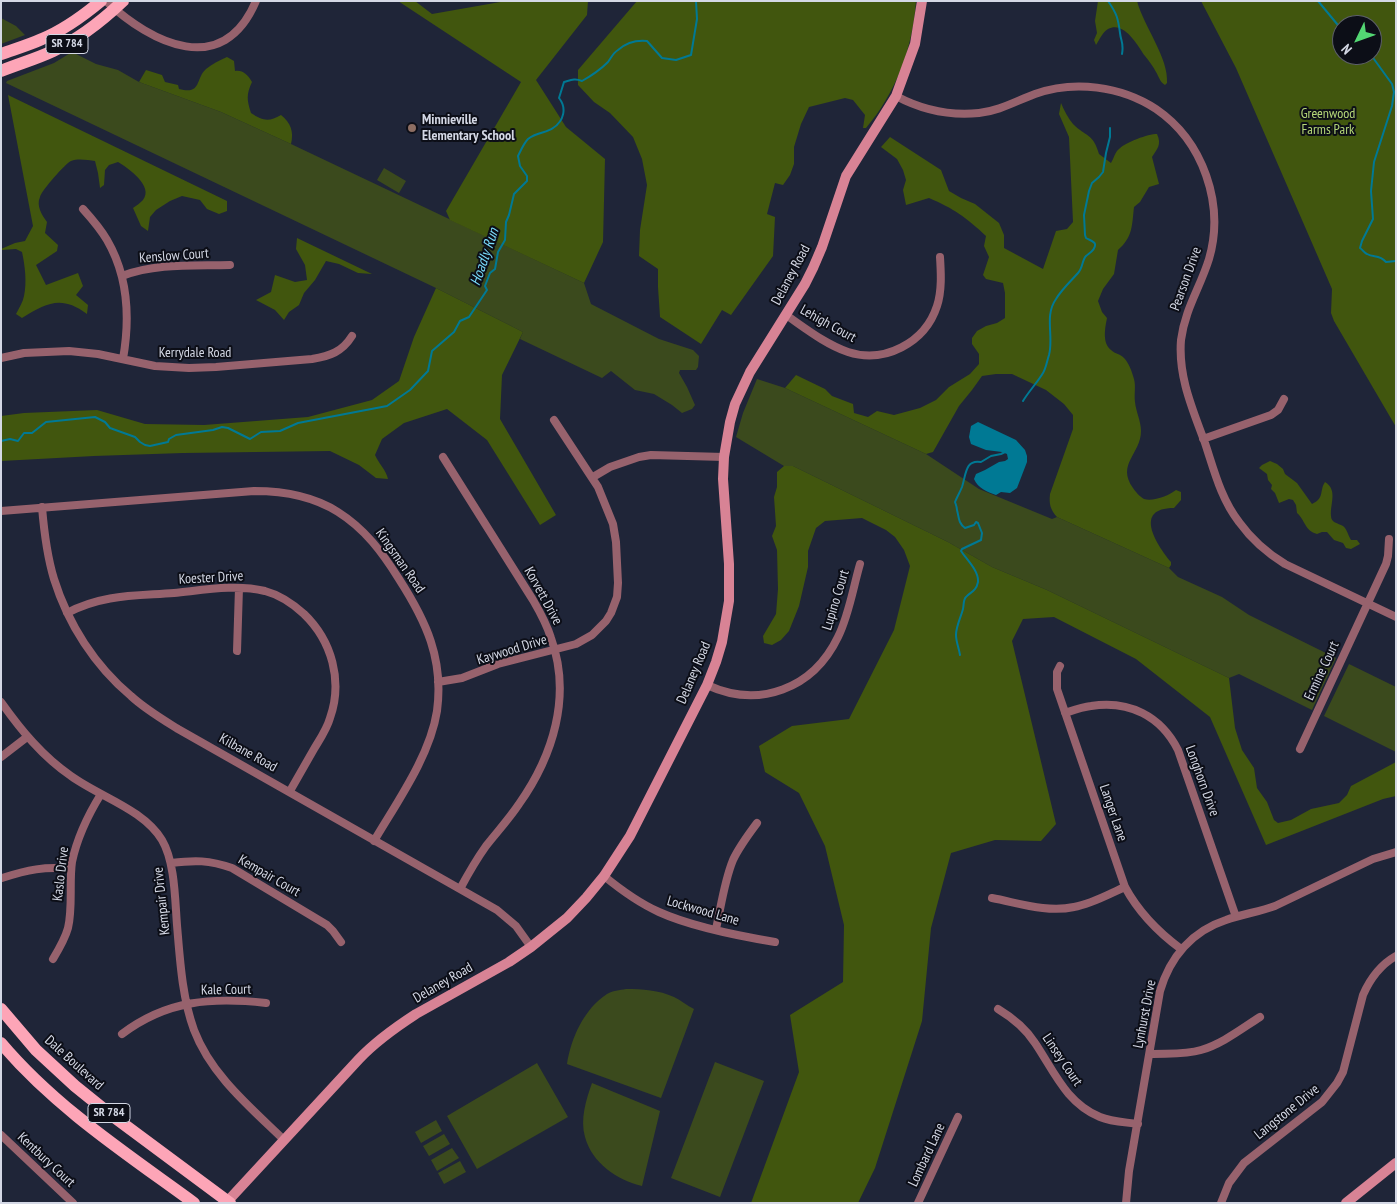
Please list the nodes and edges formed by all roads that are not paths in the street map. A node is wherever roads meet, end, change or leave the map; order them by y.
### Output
1 (101, 1) edge
2 (256, 1) edge
3 (922, 1) edge
4 (115, 4) edge
5 (1, 54) edge
6 (1, 71) edge
7 (896, 96) junction
8 (83, 209) dead end
9 (940, 257) dead end
10 (230, 265) dead end
11 (122, 276) junction
12 (786, 315) junction
13 (352, 336) dead end
14 (1, 358) edge
15 (122, 360) junction
16 (1284, 399) dead end
17 (554, 420) dead end
18 (1203, 440) junction
19 (443, 457) dead end
20 (724, 458) junction
21 (593, 477) junction
22 (42, 507) junction
23 (1, 511) edge
24 (1389, 539) dead end
25 (860, 564) dead end
26 (238, 588) junction
27 (1368, 604) junction
28 (68, 613) junction
29 (1396, 617) edge
30 (555, 650) junction
31 (237, 651) dead end
32 (1060, 666) dead end
33 (438, 682) junction
34 (707, 685) junction
35 (1, 702) edge
36 (1065, 713) junction
37 (27, 737) junction
38 (1300, 748) dead end
39 (1, 757) edge
40 (290, 791) junction
41 (101, 794) junction
42 (757, 823) dead end
43 (374, 841) junction
44 (1396, 852) edge
45 (171, 863) junction
46 (71, 869) junction
47 (604, 876) junction
48 (2, 878) edge
49 (1125, 887) junction
50 (460, 889) junction
51 (992, 898) dead end
52 (1236, 917) junction
53 (716, 929) junction
54 (341, 942) dead end
55 (775, 942) dead end
56 (531, 947) junction
57 (1181, 949) junction
58 (1396, 956) edge
59 (53, 960) dead end
60 (266, 1003) dead end
61 (187, 1004) junction
62 (1, 1009) edge
63 (998, 1009) dead end
64 (1260, 1017) dead end
65 (122, 1034) dead end
66 (1, 1043) edge
67 (1150, 1054) junction
68 (958, 1117) dead end
69 (1138, 1124) junction
70 (1, 1135) edge
71 (284, 1140) junction
72 (1396, 1163) edge
73 (228, 1202) edge
74 (73, 1203) edge
75 (194, 1203) edge
76 (918, 1203) edge
77 (1126, 1203) edge
78 (1221, 1203) edge
79 (1346, 1203) edge

1 - 5 main road, SR 784
2 - 4 street
3 - 7 street, Delaney Road
4 - 6 main road, SR 784
7 - 12 street, Delaney Road
7 - 18 street, Pearson Drive
8 - 11 street
9 - 12 street, Lehigh Court
10 - 11 street, Kenslow Court
11 - 15 street
12 - 20 street, Delaney Road
13 - 15 street, Kerrydale Road
14 - 15 street, Kerrydale Road
16 - 18 street
17 - 21 street, Kaywood Drive
18 - 27 street, Pearson Drive
19 - 30 street, Korvett Drive
20 - 21 street
20 - 34 street, Delaney Road
21 - 30 street, Kaywood Drive
22 - 23 street, Kingsman Road
22 - 28 street, Kilbane Road
22 - 33 street, Kingsman Road
24 - 27 street, Ermine Court
25 - 34 street, Lupino Court
26 - 28 street, Koester Drive
26 - 31 street
26 - 40 street, Koester Drive
27 - 29 street, Pearson Drive
27 - 38 street, Ermine Court
28 - 40 street, Kilbane Road
30 - 33 street, Kaywood Drive
30 - 50 street, Korvett Drive
32 - 36 street, Langer Lane
33 - 43 street, Kingsman Road
34 - 47 street, Delaney Road
35 - 37 street, Kempair Drive
36 - 49 street, Langer Lane
36 - 52 street, Longhorn Drive
37 - 39 street
37 - 41 street, Kempair Drive
40 - 43 street, Kilbane Road
41 - 45 street, Kempair Drive
41 - 46 street, Kaslo Drive
42 - 53 street
43 - 50 street, Kilbane Road
44 - 52 street, Lynhurst Drive
45 - 54 street, Kempair Court
45 - 61 street, Kempair Drive
46 - 48 street
46 - 59 street, Kaslo Drive
47 - 53 street, Lockwood Lane
47 - 56 street, Delaney Road
49 - 51 street
49 - 57 street, Langer Lane
50 - 56 street, Kilbane Road
52 - 57 street, Lynhurst Drive
53 - 55 street, Lockwood Lane
56 - 71 street, Delaney Road
57 - 67 street, Lynhurst Drive
58 - 78 street, Langstone Drive
60 - 61 street, Kale Court
61 - 65 street, Kale Court
61 - 71 street, Kempair Drive
62 - 73 main road, Dale Boulevard / SR 784
63 - 69 street, Linsey Court
64 - 67 street
66 - 75 main road, SR 784
67 - 69 street, Lynhurst Drive
68 - 76 street, Lombard Lane
69 - 77 street, Lynhurst Drive
70 - 74 street, Kentbury Court
71 - 73 street, Delaney Road
72 - 79 street

